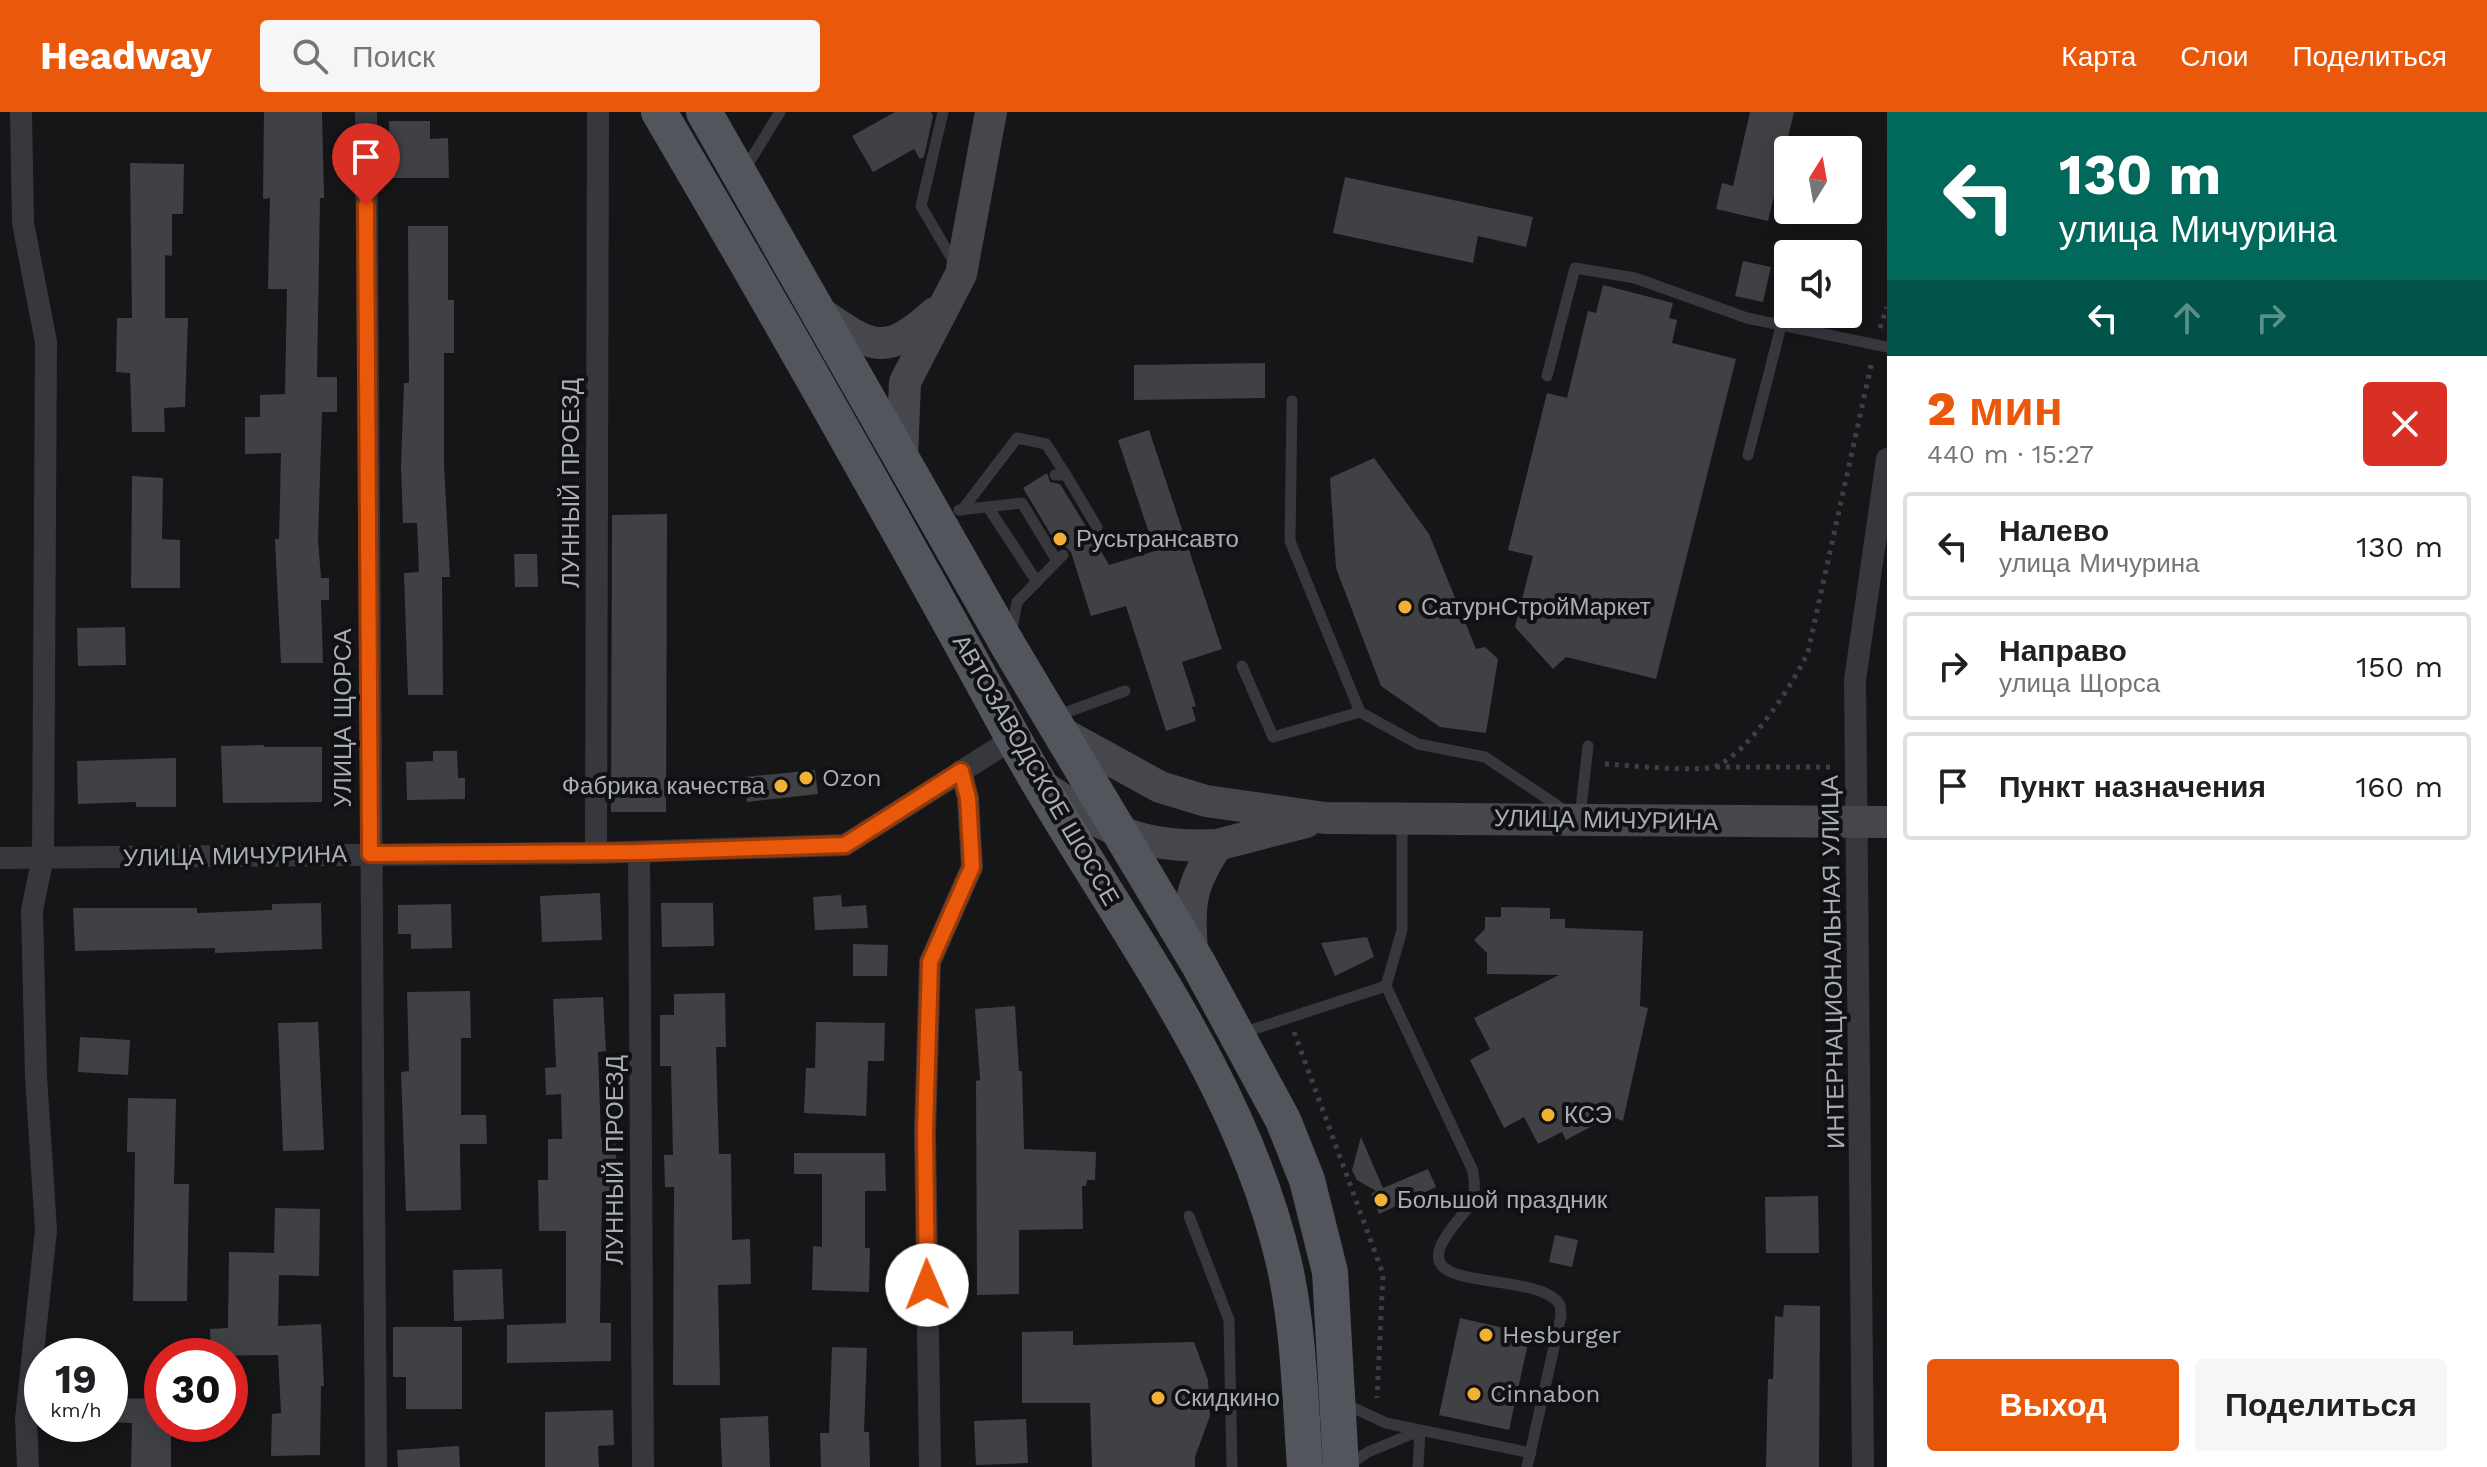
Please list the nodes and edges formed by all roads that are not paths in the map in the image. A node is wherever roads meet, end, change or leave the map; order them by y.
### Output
1 (21, 112) edge
2 (366, 112) edge
3 (598, 112) edge
4 (659, 112) edge
5 (704, 112) edge
6 (780, 112) edge
7 (943, 112) edge
8 (991, 112) edge
9 (741, 176) junction
10 (955, 287) junction
11 (774, 307) junction
12 (819, 312) junction
13 (1774, 324) edge
14 (1780, 328) edge
15 (1791, 328) edge
16 (1881, 346) edge
17 (1547, 376) dead end
18 (905, 382) junction
19 (862, 388) junction
20 (1292, 401) dead end
21 (1748, 455) dead end
22 (902, 458) junction
23 (1887, 459) edge
24 (988, 507) junction
25 (948, 510) junction
26 (1093, 537) dead end
27 (1880, 537) edge
28 (1037, 582) junction
29 (1009, 647) junction
30 (1242, 666) dead end
31 (1125, 691) dead end
32 (1360, 712) junction
33 (1056, 725) junction
34 (1014, 738) junction
35 (1588, 746) dead end
36 (961, 771) junction
37 (1041, 785) junction
38 (1325, 818) junction
39 (1402, 818) junction
40 (1579, 820) junction
41 (1873, 822) edge
42 (1118, 832) junction
43 (1217, 845) junction
44 (639, 852) junction
45 (596, 853) junction
46 (370, 854) junction
47 (43, 857) junction
48 (0, 858) edge
49 (1192, 953) junction
50 (1386, 986) junction
51 (1237, 1034) junction
52 (1189, 1216) dead end
53 (1338, 1400) junction
54 (1420, 1431) junction
55 (1531, 1453) junction
56 (28, 1467) edge
57 (376, 1467) edge
58 (643, 1467) edge
59 (930, 1467) edge
60 (1232, 1467) edge
61 (1305, 1467) edge
62 (1344, 1467) edge
63 (1418, 1467) edge
64 (1527, 1467) edge
65 (1863, 1467) edge

1 - 47 street
2 - 46 street, УЛИЦА ЩОРСА
3 - 45 street, ЛУННЫЙ ПРОЕЗД
4 - 11 main road, АВТОЗАВОДСКОЕ ШОССЕ
5 - 9 main road, АВТОЗАВОДСКОЕ ШОССЕ
6 - 9 lane
7 - 10 lane
8 - 10 main road
9 - 12 main road, АВТОЗАВОДСКОЕ ШОССЕ
10 - 12 main road, АВТОЗАВОДСКОЕ ШОССЕ
10 - 18 main road
11 - 19 main road
11 - 34 main road, АВТОЗАВОДСКОЕ ШОССЕ
12 - 19 main road, АВТОЗАВОДСКОЕ ШОССЕ
13 - 17 lane
14 - 21 lane
15 - 16 lane
18 - 19 main road
18 - 22 main road
19 - 22 main road, АВТОЗАВОДСКОЕ ШОССЕ
20 - 32 lane
22 - 25 main road, АВТОЗАВОДСКОЕ ШОССЕ
23 - 27 street, ИНТЕРНАЦИОНАЛЬНАЯ УЛИЦА
24 - 25 lane
24 - 28 lane
24 - 28 lane
25 - 26 lane
25 - 29 main road, АВТОЗАВОДСКОЕ ШОССЕ
27 - 41 street, ИНТЕРНАЦИОНАЛЬНАЯ УЛИЦА
28 - 29 lane
29 - 33 main road, АВТОЗАВОДСКОЕ ШОССЕ
30 - 32 lane
31 - 33 lane
32 - 40 lane
33 - 38 main road, УЛИЦА МИЧУРИНА
33 - 42 main road, АВТОЗАВОДСКОЕ ШОССЕ
34 - 36 street, УЛИЦА МИЧУРИНА
34 - 37 main road, АВТОЗАВОДСКОЕ ШОССЕ
35 - 40 lane
36 - 44 street, УЛИЦА МИЧУРИНА
36 - 59 street
37 - 42 main road, УЛИЦА МИЧУРИНА
37 - 61 main road, АВТОЗАВОДСКОЕ ШОССЕ
38 - 39 main road, УЛИЦА МИЧУРИНА
38 - 43 main road, УЛИЦА МИЧУРИНА
39 - 40 main road, УЛИЦА МИЧУРИНА
39 - 50 lane
40 - 41 main road, УЛИЦА МИЧУРИНА
41 - 65 street, ИНТЕРНАЦИОНАЛЬНАЯ УЛИЦА
42 - 43 main road, УЛИЦА МИЧУРИНА
42 - 49 main road, АВТОЗАВОДСКОЕ ШОССЕ
43 - 49 main road
44 - 45 street, УЛИЦА МИЧУРИНА
44 - 58 street, ЛУННЫЙ ПРОЕЗД
45 - 46 street, УЛИЦА МИЧУРИНА
46 - 47 street, УЛИЦА МИЧУРИНА
46 - 57 street, УЛИЦА ЩОРСА
47 - 48 street, УЛИЦА МИЧУРИНА
47 - 56 street
49 - 51 main road, АВТОЗАВОДСКОЕ ШОССЕ
50 - 51 lane
50 - 55 lane
51 - 53 main road, АВТОЗАВОДСКОЕ ШОССЕ
52 - 60 lane
53 - 54 lane
53 - 62 main road, АВТОЗАВОДСКОЕ ШОССЕ
54 - 55 lane
54 - 62 lane
54 - 63 lane
55 - 64 lane

